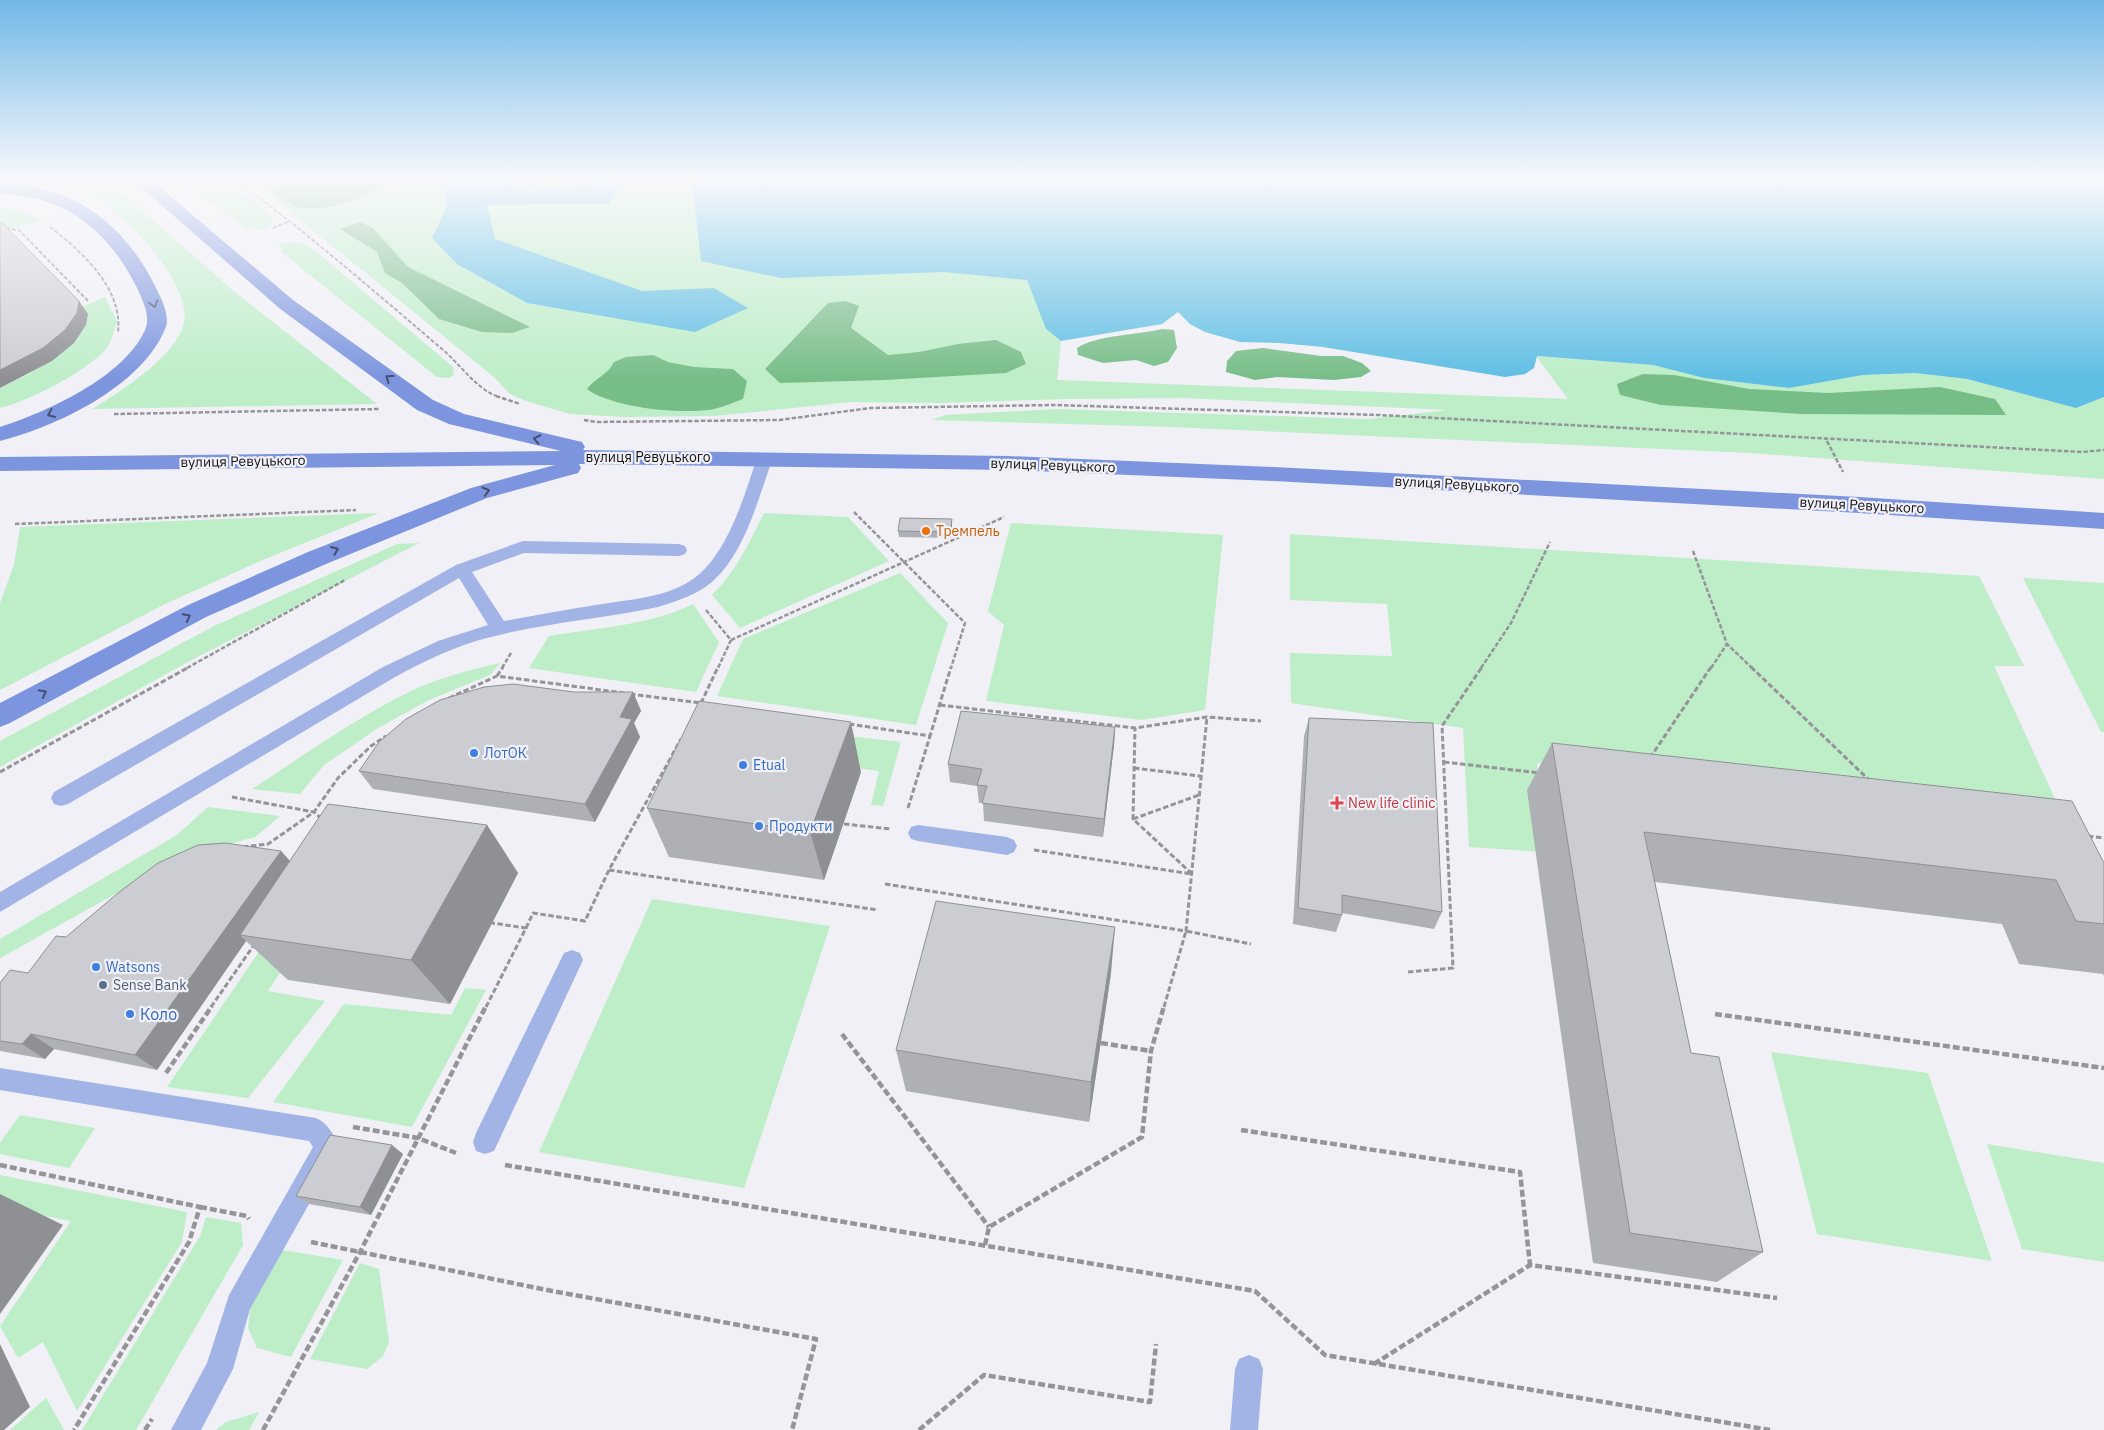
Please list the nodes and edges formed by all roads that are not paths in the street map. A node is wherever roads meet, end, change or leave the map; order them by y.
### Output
1 (120, 247) edge
2 (219, 247) edge
3 (0, 434) edge
4 (619, 457) junction
5 (765, 458) junction
6 (0, 464) edge
7 (2104, 521) edge
8 (679, 550) dead end
9 (462, 569) junction
10 (500, 628) junction
11 (0, 716) edge
12 (61, 798) dead end
13 (918, 833) dead end
14 (1007, 846) road end
15 (0, 903) edge
16 (572, 960) dead end
17 (0, 1079) edge
18 (485, 1142) dead end
19 (1249, 1369) dead end
20 (185, 1430) edge
21 (1244, 1430) edge

1 -> 3 street
4 -> 2 street
4 - 5 street, вулиця Ревуцького
4 - 6 street, вулиця Ревуцького
11 -> 4 street
5 - 7 street, вулиця Ревуцького
5 - 10 lane
8 - 9 lane
9 - 10 lane
9 - 12 lane
10 - 15 lane
13 - 14 lane
16 - 18 lane
17 - 20 lane
19 - 21 lane

